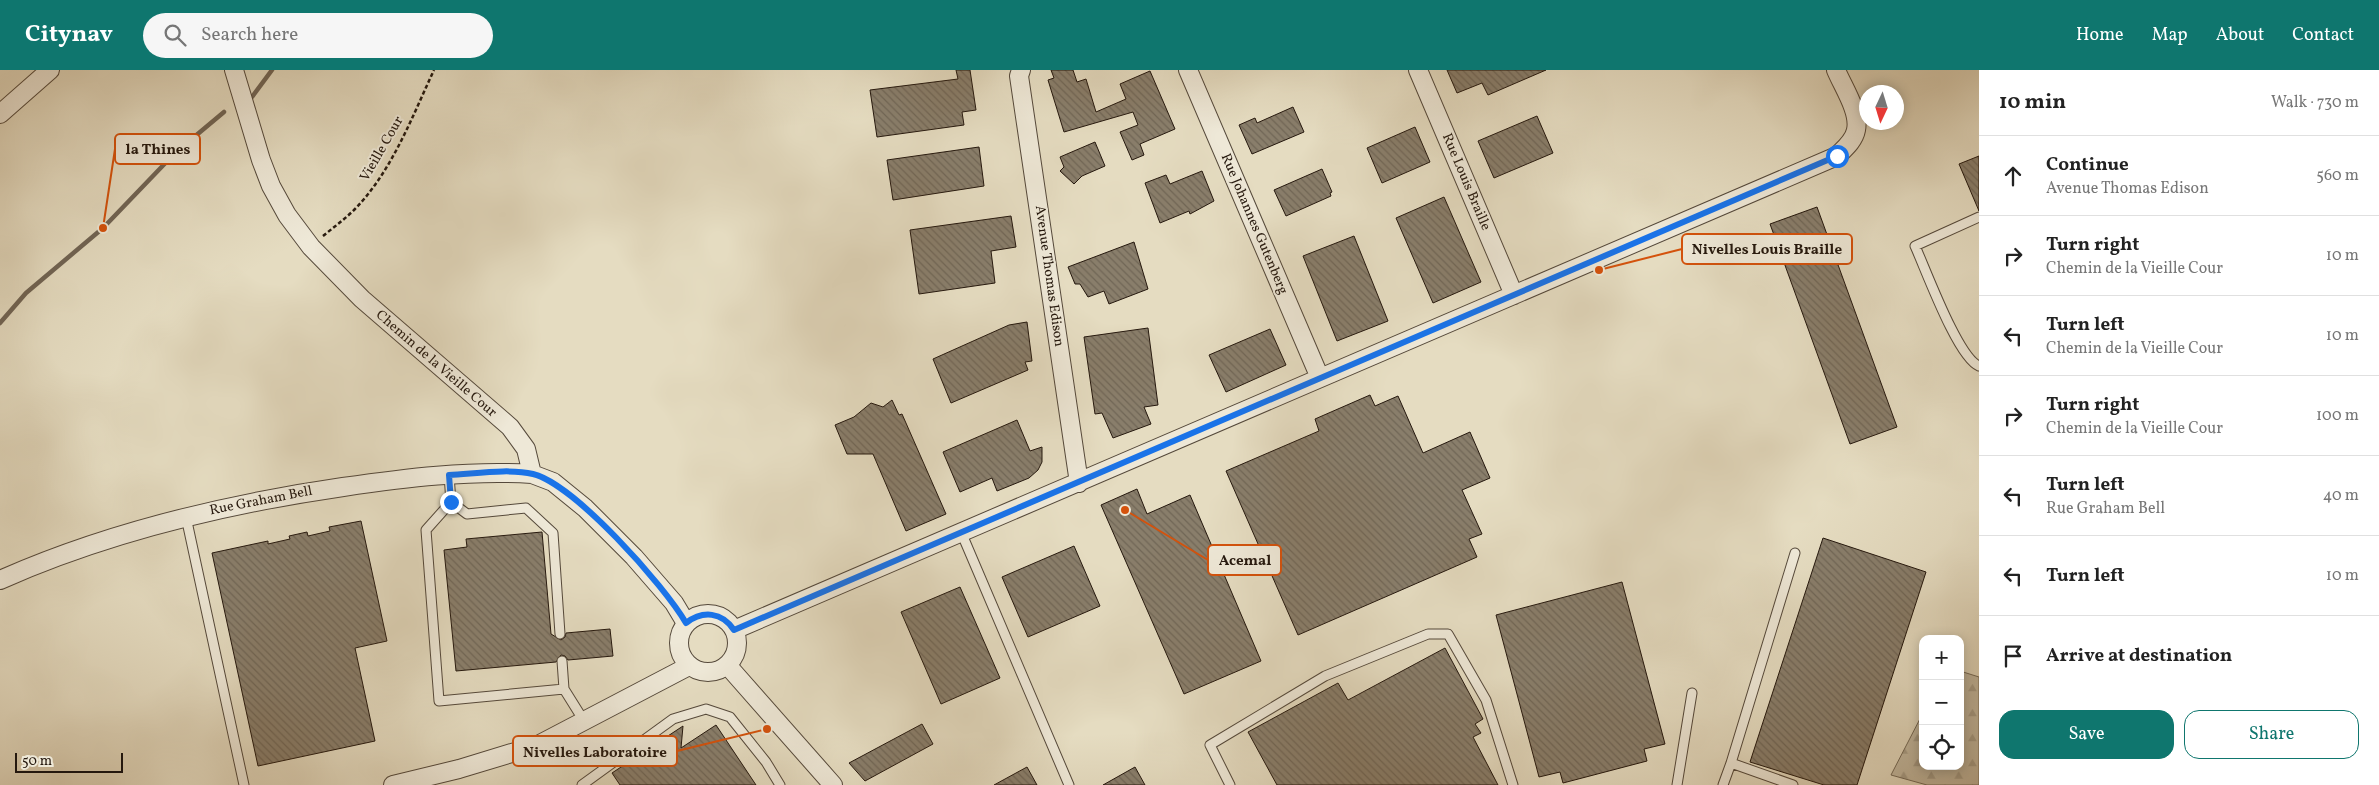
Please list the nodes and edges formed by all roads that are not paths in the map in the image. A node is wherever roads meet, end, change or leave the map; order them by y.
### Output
1 (50, 70) edge
2 (234, 70) edge
3 (1021, 70) edge
4 (1188, 70) edge
5 (1418, 70) edge
6 (1836, 70) edge
7 (0, 114) edge
8 (1979, 218) edge
9 (1514, 295) junction
10 (1979, 366) edge
11 (1320, 378) junction
12 (532, 474) junction
13 (449, 475) junction
14 (1078, 483) junction
15 (451, 502) junction
16 (186, 516) junction
17 (964, 538) dead end
18 (1795, 553) dead end
19 (0, 580) edge
20 (686, 623) junction
21 (734, 630) junction
22 (560, 634) dead end
23 (562, 661) dead end
24 (689, 666) junction
25 (728, 666) junction
26 (564, 689) junction
27 (1692, 693) dead end
28 (584, 721) junction
29 (1731, 763) junction
30 (1780, 783) edge
31 (244, 785) edge
32 (393, 785) edge
33 (582, 785) edge
34 (780, 785) edge
35 (833, 785) edge
36 (1069, 785) edge
37 (1230, 785) edge
38 (1513, 785) edge
39 (1677, 785) edge
40 (1723, 785) edge
41 (1793, 785) edge

1 - 7 street
2 - 12 street, Chemin de la Vieille Cour
3 - 14 street, Avenue Thomas Edison
4 - 11 street, Rue Johannes Gutenberg
5 - 9 street, Rue Louis Braille
6 - 9 street
8 - 10 lane
9 - 11 street
11 - 14 street
12 - 13 street, Rue Graham Bell
12 - 20 street
13 - 15 lane
13 - 16 street, Rue Graham Bell
14 - 21 street
15 - 22 lane
15 - 26 lane
16 - 19 street, Rue Graham Bell
16 - 31 lane
17 - 36 lane
18 - 29 lane
20 - 21 street
20 - 24 street
21 - 25 street
23 - 26 lane
24 - 25 street
24 - 28 street
25 - 35 street
26 - 28 lane
27 - 39 lane
28 - 32 street
29 - 30 lane
29 - 40 lane
30 - 41 lane
33 - 34 lane
37 - 38 lane

